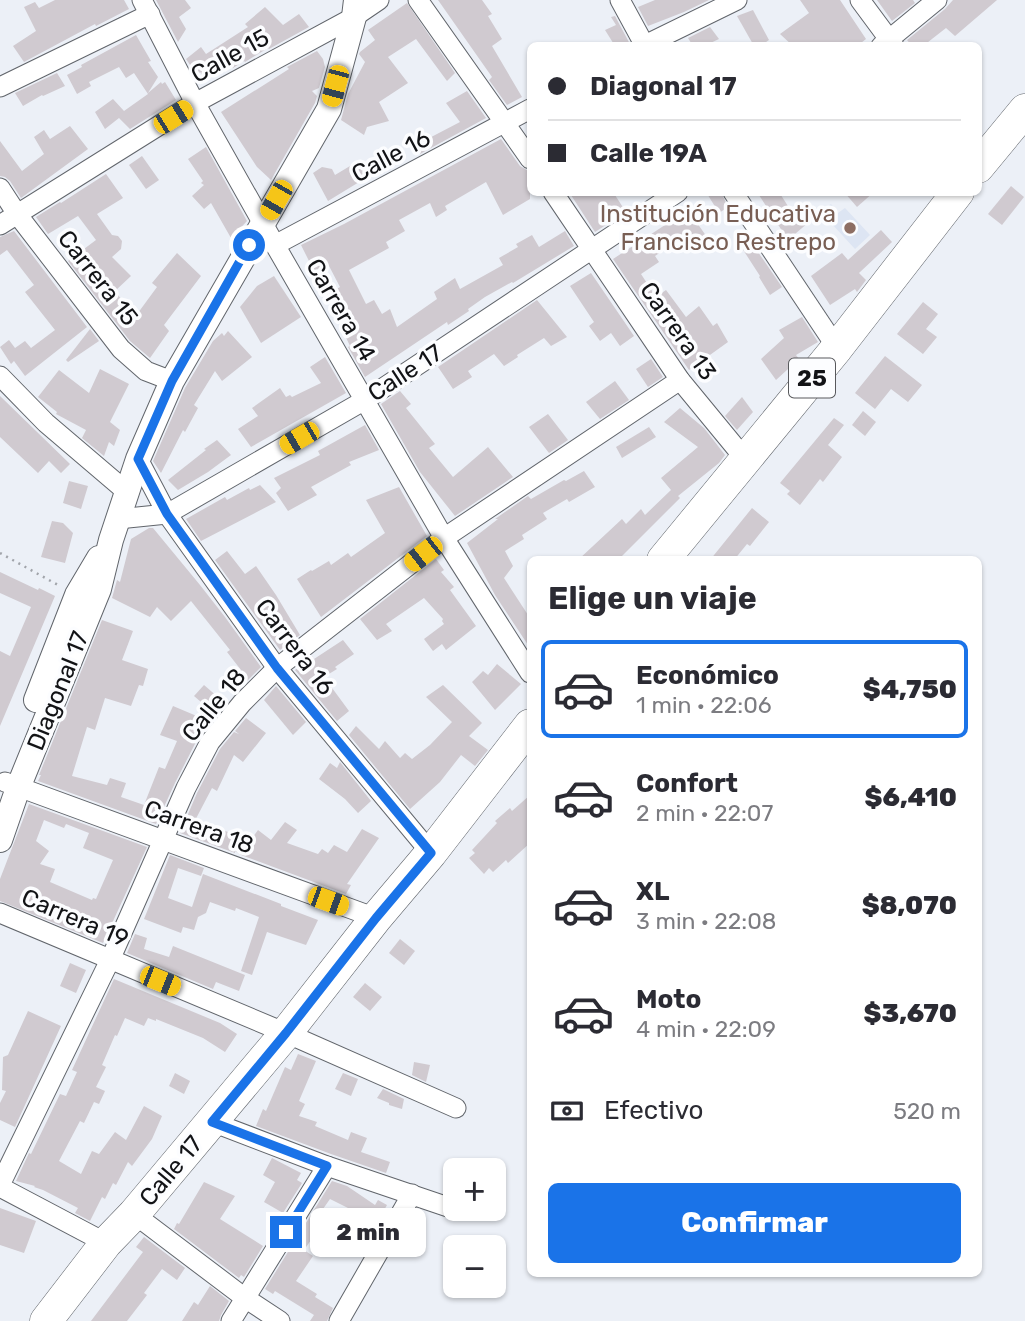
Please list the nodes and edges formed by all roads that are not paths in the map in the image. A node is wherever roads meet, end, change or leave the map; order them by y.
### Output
1 (379, 0) edge
2 (418, 0) edge
3 (620, 0) edge
4 (737, 0) edge
5 (860, 0) edge
6 (937, 0) edge
7 (146, 7) edge
8 (355, 8) edge
9 (642, 42) edge
10 (650, 42) edge
11 (887, 42) edge
12 (889, 42) edge
13 (0, 86) edge
14 (195, 103) junction
15 (527, 110) edge
16 (1025, 110) edge
17 (506, 122) junction
18 (527, 154) edge
19 (982, 162) edge
20 (0, 188) edge
21 (556, 196) edge
22 (672, 196) edge
23 (736, 196) edge
24 (953, 196) edge
25 (17, 214) junction
26 (262, 223) junction
27 (0, 225) edge
28 (275, 245) junction
29 (592, 250) junction
30 (837, 348) junction
31 (0, 376) edge
32 (680, 380) junction
33 (172, 381) junction
34 (365, 400) junction
35 (138, 459) junction
36 (745, 459) junction
37 (127, 492) junction
38 (167, 514) junction
39 (114, 529) junction
40 (444, 538) junction
41 (666, 556) edge
42 (277, 668) junction
43 (527, 668) edge
44 (527, 729) edge
45 (8, 789) edge
46 (163, 839) junction
47 (0, 840) edge
48 (431, 853) junction
49 (0, 913) edge
50 (376, 918) junction
51 (110, 960) junction
52 (286, 1033) junction
53 (456, 1108) dead end
54 (212, 1122) junction
55 (327, 1166) junction
56 (0, 1186) edge
57 (412, 1195) junction
58 (443, 1205) edge
59 (134, 1214) junction
60 (106, 1243) junction
61 (245, 1298) junction
62 (46, 1321) edge
63 (231, 1321) edge
64 (280, 1321) edge
65 (339, 1321) edge

1 - 8 street, Calle 15
2 - 17 street
3 - 9 street
4 - 10 street
5 - 11 street
6 - 12 street
7 - 13 street
7 - 14 street, Carrera 14
8 - 14 street, Calle 15
8 - 26 street, Diagonal 17
14 - 25 street, Calle 15
14 - 26 street, Carrera 14
15 - 17 street, Calle 16
16 - 19 highway
17 - 18 street
17 - 28 street, Calle 16
20 - 25 street, Carrera 15
21 - 29 street, Carrera 13
22 - 29 street, Calle 17
23 - 30 street
24 - 30 highway, 25
25 - 27 street, Calle 15
25 - 33 street, Carrera 15
26 - 28 street, Carrera 14
26 - 33 street, Diagonal 17
28 - 34 street, Carrera 14
29 - 32 street, Carrera 13
29 - 34 street, Calle 17
30 - 36 highway, 25
31 - 37 street
32 - 36 street, Carrera 13
32 - 40 street, Calle 18
33 - 35 street, Diagonal 17
34 - 38 street, Calle 17
34 - 40 street, Carrera 14
35 - 37 street, Diagonal 17
35 - 38 street, Carrera 16
36 - 41 highway, 25
37 - 39 street, Diagonal 17
38 - 39 street, Calle 17
38 - 42 street, Carrera 16
39 - 45 street, Diagonal 17
39 - 45 street, Diagonal 17
40 - 42 street, Calle 18
40 - 43 street, Carrera 14
42 - 46 street, Calle 18
42 - 48 street, Carrera 16
44 - 48 highway, Calle 17
45 - 46 street, Carrera 18
45 - 47 street, Diagonal 17
46 - 50 street, Carrera 18
46 - 51 street, Calle 18
48 - 50 highway, Calle 17
49 - 51 street, Carrera 19
50 - 52 highway, Calle 17
51 - 52 street, Carrera 19
51 - 56 street, Calle 18
52 - 53 street, Carrera 19
52 - 54 highway, Calle 17
54 - 55 street
54 - 59 highway, Calle 17
55 - 57 street
55 - 61 street
56 - 60 street
57 - 58 street
57 - 65 street
59 - 60 highway, Calle 17
59 - 61 street
60 - 62 highway, Calle 17
61 - 63 street
61 - 64 street

